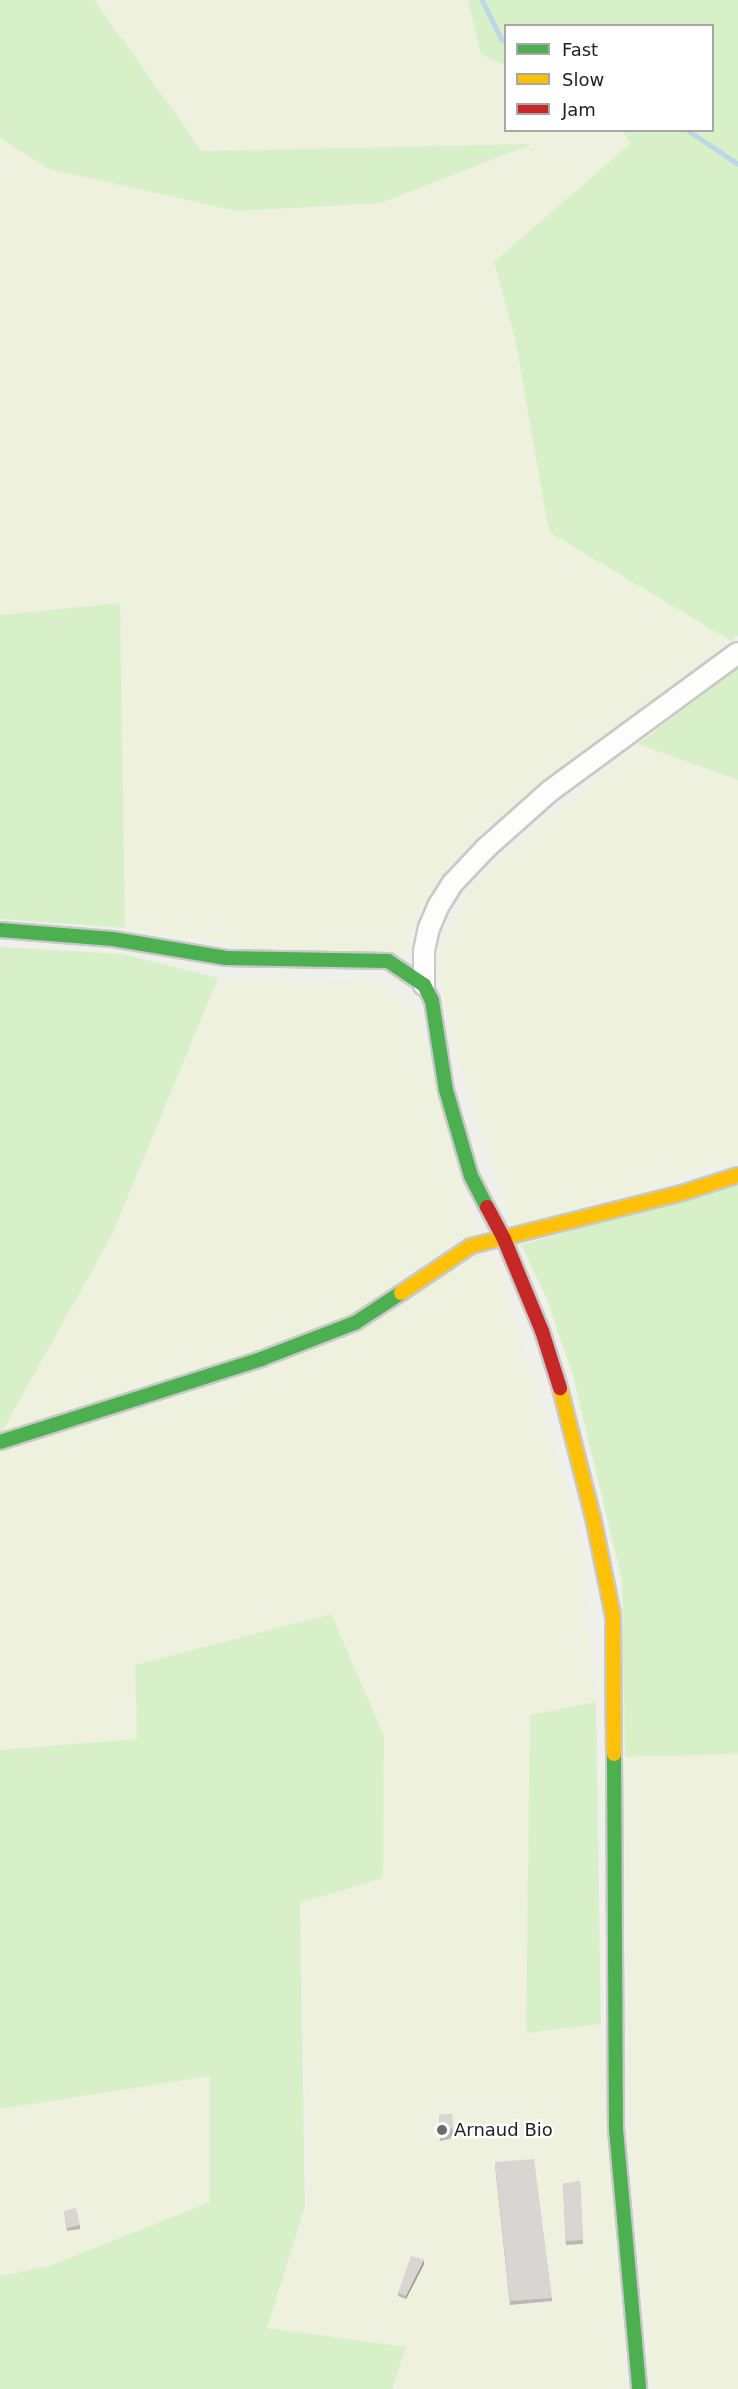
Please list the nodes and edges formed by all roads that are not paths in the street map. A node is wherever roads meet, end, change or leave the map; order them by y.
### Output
1 (738, 653) edge
2 (0, 930) edge
3 (424, 985) junction
4 (738, 1175) edge
5 (504, 1239) junction
6 (0, 1442) edge
7 (639, 2389) edge

1 - 3 street
2 - 3 street
3 - 5 street
4 - 5 street
5 - 6 street
5 - 7 street

